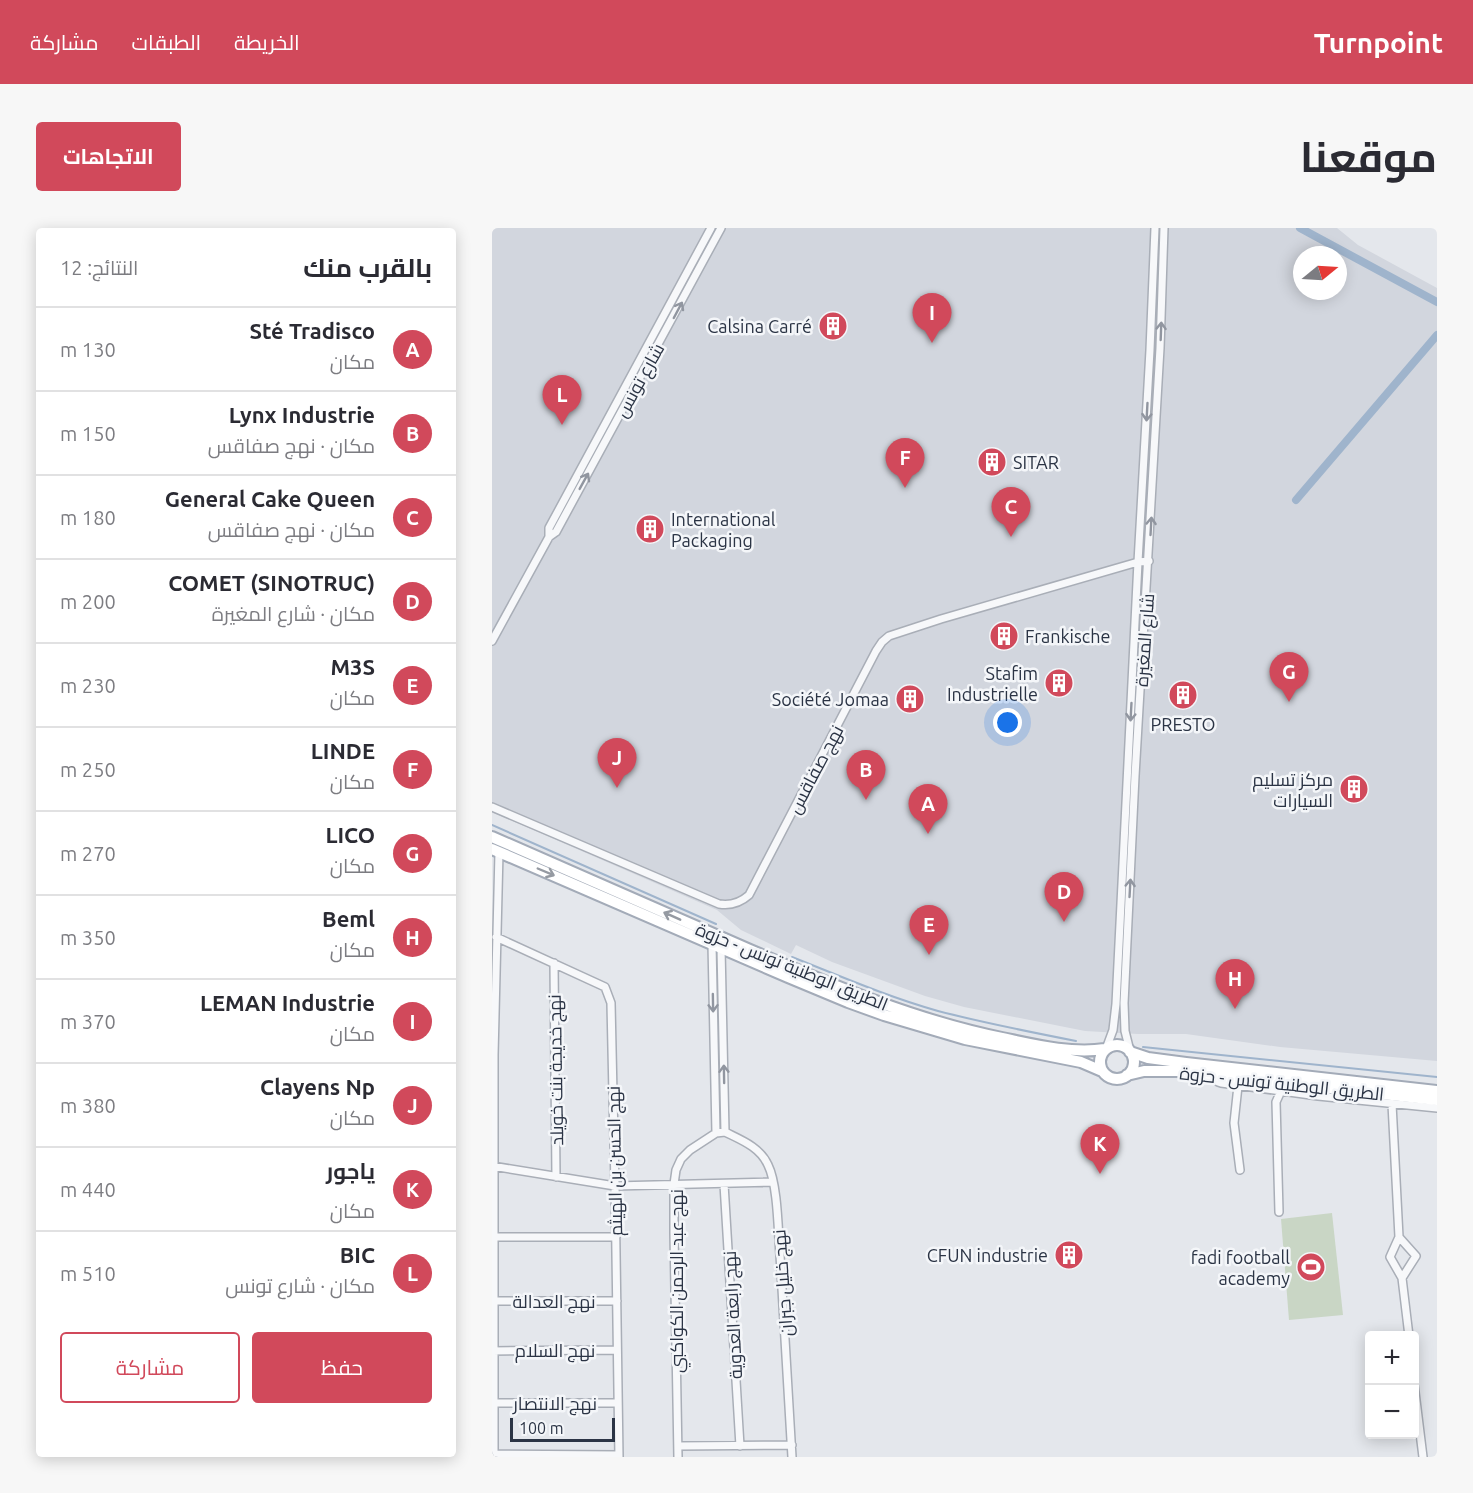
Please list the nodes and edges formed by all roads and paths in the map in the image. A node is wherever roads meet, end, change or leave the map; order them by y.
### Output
1 (711, 228) edge
2 (722, 228) edge
3 (1155, 228) edge
4 (1164, 228) edge
5 (549, 537) junction
6 (1149, 561) junction
7 (1138, 562) junction
8 (492, 641) edge
9 (492, 807) edge
10 (492, 837) edge
11 (495, 850) edge
12 (494, 915) edge
13 (496, 937) junction
14 (717, 946) junction
15 (554, 963) junction
16 (494, 974) edge
17 (1106, 1049) junction
18 (1130, 1051) junction
19 (1102, 1071) junction
20 (1127, 1075) junction
21 (1213, 1075) junction
22 (1238, 1086) junction
23 (1281, 1091) junction
24 (1437, 1091) edge
25 (1437, 1100) edge
26 (1392, 1104) junction
27 (1437, 1108) edge
28 (725, 1132) junction
29 (716, 1133) junction
30 (493, 1166) edge
31 (1240, 1170) dead end
32 (556, 1177) junction
33 (773, 1182) junction
34 (674, 1184) junction
35 (724, 1184) junction
36 (615, 1186) junction
37 (1279, 1212) dead end
38 (494, 1237) junction
39 (616, 1237) junction
40 (1399, 1237) junction
41 (1402, 1278) junction
42 (493, 1301) edge
43 (617, 1301) junction
44 (1409, 1331) edge
45 (617, 1350) junction
46 (493, 1351) edge
47 (1414, 1385) edge
48 (493, 1403) edge
49 (618, 1403) junction
50 (792, 1445) junction
51 (678, 1446) junction
52 (740, 1446) junction
53 (493, 1455) edge
54 (619, 1456) edge
55 (678, 1457) edge
56 (792, 1457) edge
57 (1423, 1457) edge

1 - 5 street, شارع تونس
5 -> 2 street, شارع تونس
3 -> 7 street, شارع المغيرة
6 -> 4 street, شارع المغيرة
5 - 8 street
6 - 7 street, نهج صفاقس
18 -> 6 street, شارع المغيرة
7 - 9 street, نهج صفاقس
7 -> 17 street, شارع المغيرة
17 -> 10 main road, الطريق الوطنية تونس - حزوة
11 - 12 street
11 -> 14 main road, الطريق الوطنية تونس - حزوة
12 - 13 street
13 - 15 street, نهج الحسن بن الهيثم
13 - 16 street
14 - 19 main road, الطريق الوطنية تونس - حزوة
28 -> 14 street
14 -> 29 street
15 - 32 street, نهج خديجة بنت خويلد
15 - 36 street, نهج الحسن بن الهيثم
16 - 30 street
17 - 18 main road
17 - 19 main road
18 - 20 main road
18 - 24 main road, الطريق الوطنية تونس - حزوة
19 - 20 main road
20 - 21 main road, الطريق الوطنية تونس - حزوة
21 - 22 street
21 - 25 main road, الطريق الوطنية تونس - حزوة
22 - 23 street
22 - 31 street
23 - 26 street
23 - 37 street
26 - 27 street
26 - 40 street
28 - 29 street, نهج عبد الرحمن الكواكبي
28 - 33 street, نهج خليل جبران
29 - 34 street, نهج عبد الرحمن الكواكبي
30 - 32 street
30 - 38 street
32 - 36 street
33 - 35 street
33 - 50 street, نهج خليل جبران
34 - 35 street
34 - 36 street
34 - 51 street, نهج عبد الرحمن الكواكبي
35 - 52 street, نهج رابعة العدوية
36 - 39 street, نهج الحسن بن الهيثم
38 - 39 street
38 - 42 street
39 - 43 street, نهج الحسن بن الهيثم
40 - 41 street
40 - 41 street
41 - 44 street
42 - 43 street, نهج العدالة
42 - 46 street
43 - 45 street, نهج الحسن بن الهيثم
45 - 46 street, نهج السلام
45 - 49 street, نهج الحسن بن الهيثم
46 - 48 street
47 - 57 street
48 - 49 street, نهج الانتصار
48 - 53 street
49 - 54 street, نهج الحسن بن الهيثم
50 - 52 street
50 - 56 street, نهج خليل جبران
51 - 52 street
51 - 55 street, نهج عبد الرحمن الكواكبي
53 - 54 street

